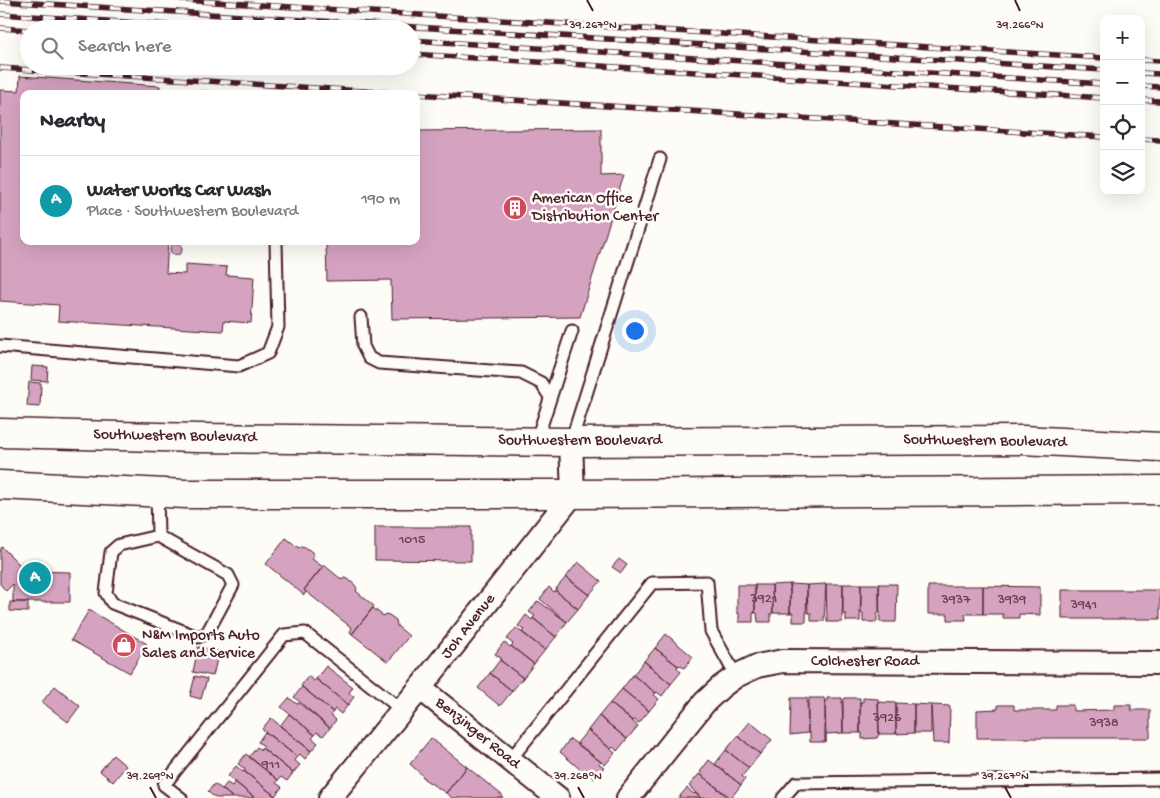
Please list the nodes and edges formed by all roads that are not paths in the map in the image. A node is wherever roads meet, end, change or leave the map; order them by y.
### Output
1 (660, 160) dead end
2 (276, 245) edge
3 (362, 318) dead end
4 (572, 332) dead end
5 (0, 346) edge
6 (550, 397) junction
7 (0, 433) edge
8 (536, 442) junction
9 (571, 442) junction
10 (1160, 447) edge
11 (0, 485) edge
12 (1160, 490) edge
13 (157, 492) junction
14 (573, 494) junction
15 (158, 536) junction
16 (1160, 663) edge
17 (736, 676) junction
18 (420, 688) junction
19 (402, 710) junction
20 (510, 760) junction
21 (1160, 779) edge
22 (181, 798) edge
23 (330, 798) edge
24 (558, 798) edge
25 (628, 798) edge
26 (783, 798) edge

1 - 9 lane
2 - 5 lane
3 - 6 lane
4 - 6 lane
6 - 8 lane
7 - 8 main road, Southwestern Boulevard
8 - 9 main road, Southwestern Boulevard
9 - 10 main road, Southwestern Boulevard
9 - 14 street
11 - 13 main road
12 - 14 main road
13 - 14 main road
13 - 15 lane
14 - 18 street, Joh Avenue
15 - 15 lane
16 - 17 street, Colchester Road
17 - 20 lane
17 - 25 street, Colchester Road
18 - 19 street, Joh Avenue
18 - 20 street, Benzinger Road
19 - 22 lane
19 - 23 street, Joh Avenue
20 - 24 street, Benzinger Road
21 - 26 lane

